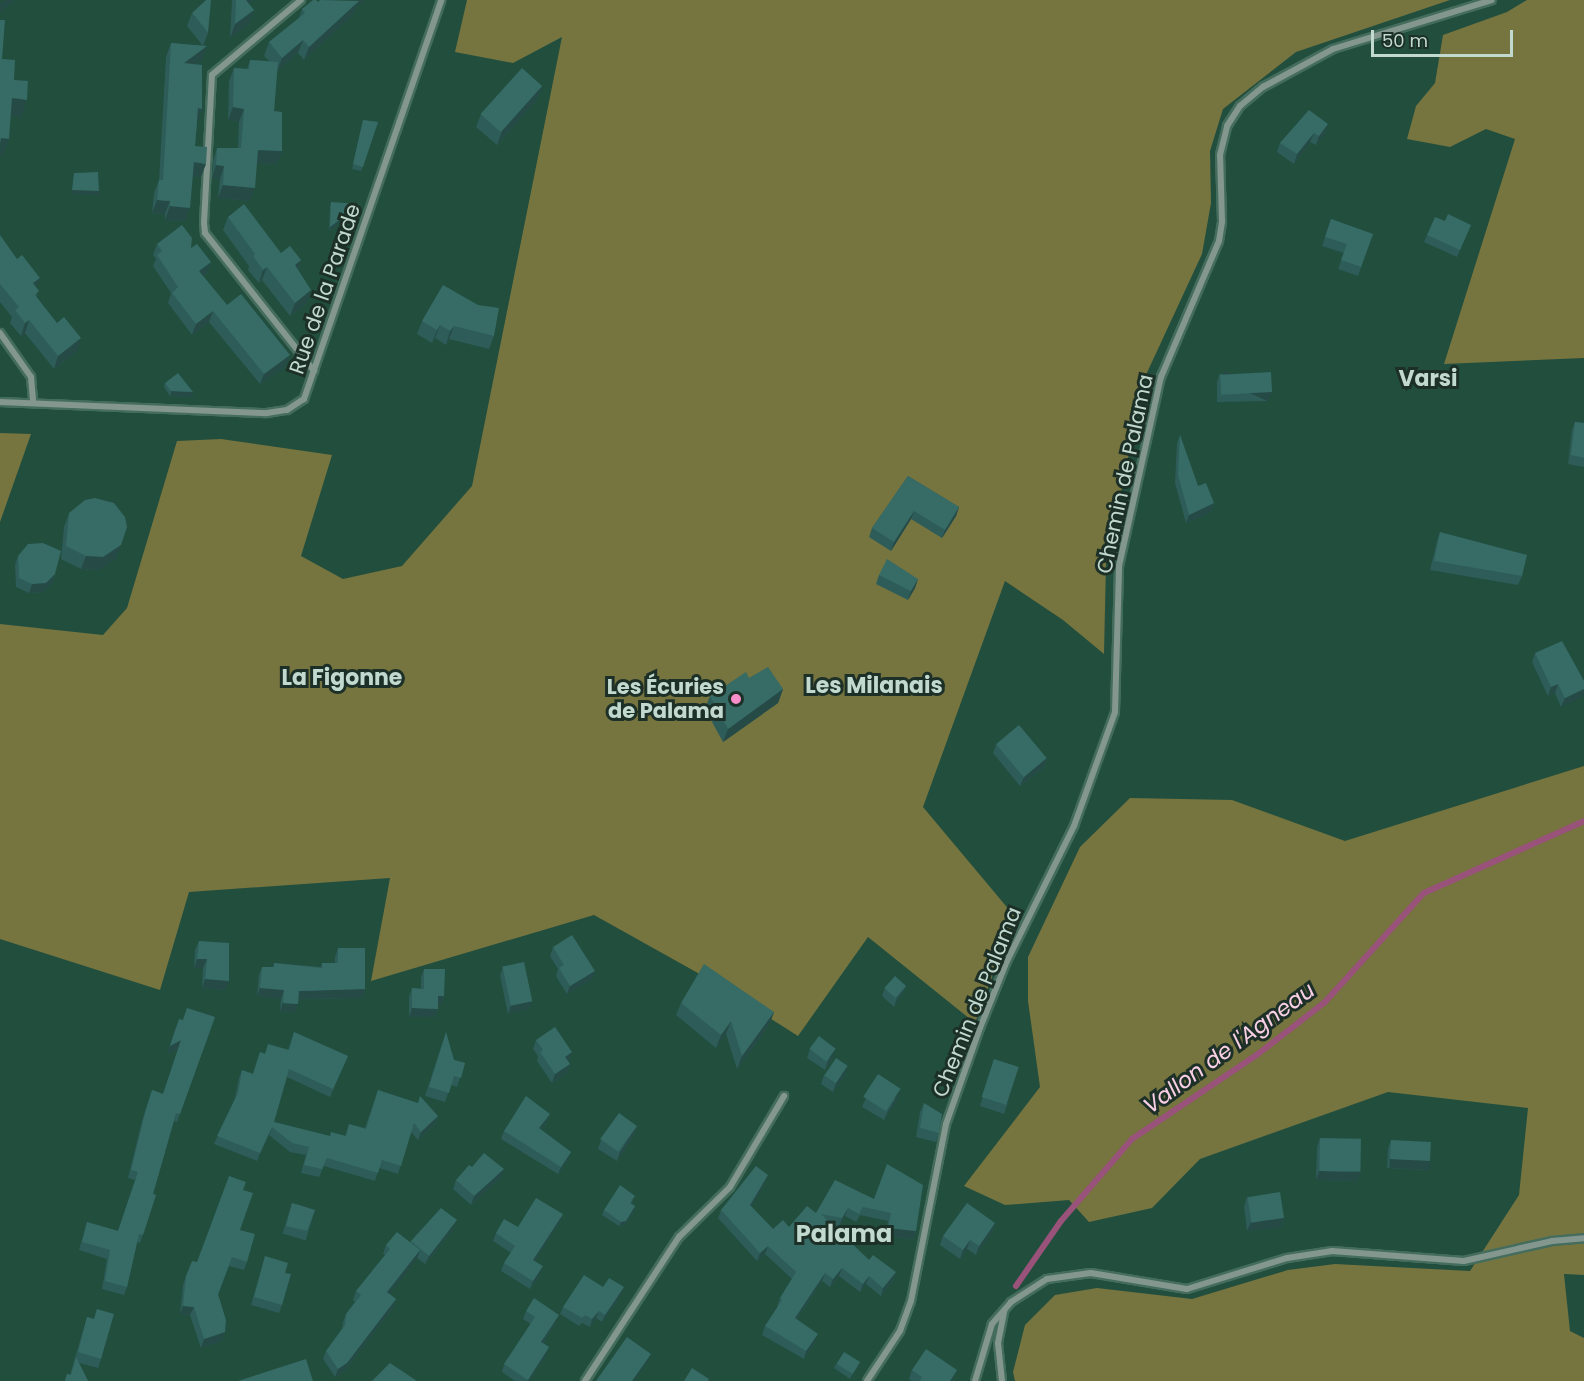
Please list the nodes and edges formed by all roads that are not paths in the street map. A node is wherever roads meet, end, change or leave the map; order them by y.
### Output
1 (301, 0) edge
2 (441, 0) edge
3 (1492, 0) edge
4 (0, 333) edge
5 (314, 371) junction
6 (0, 402) edge
7 (33, 402) junction
8 (784, 1096) dead end
9 (1584, 1238) edge
10 (1005, 1308) junction
11 (585, 1381) edge
12 (867, 1381) edge
13 (975, 1381) edge
14 (1002, 1381) edge

1 - 5 street
2 - 5 street, Rue de la Parade
3 - 12 street, Chemin de Palama
4 - 7 street
5 - 7 street, Rue de la Parade
6 - 7 street, Rue de la Parade
8 - 11 street
9 - 10 street
10 - 13 street
10 - 14 street

